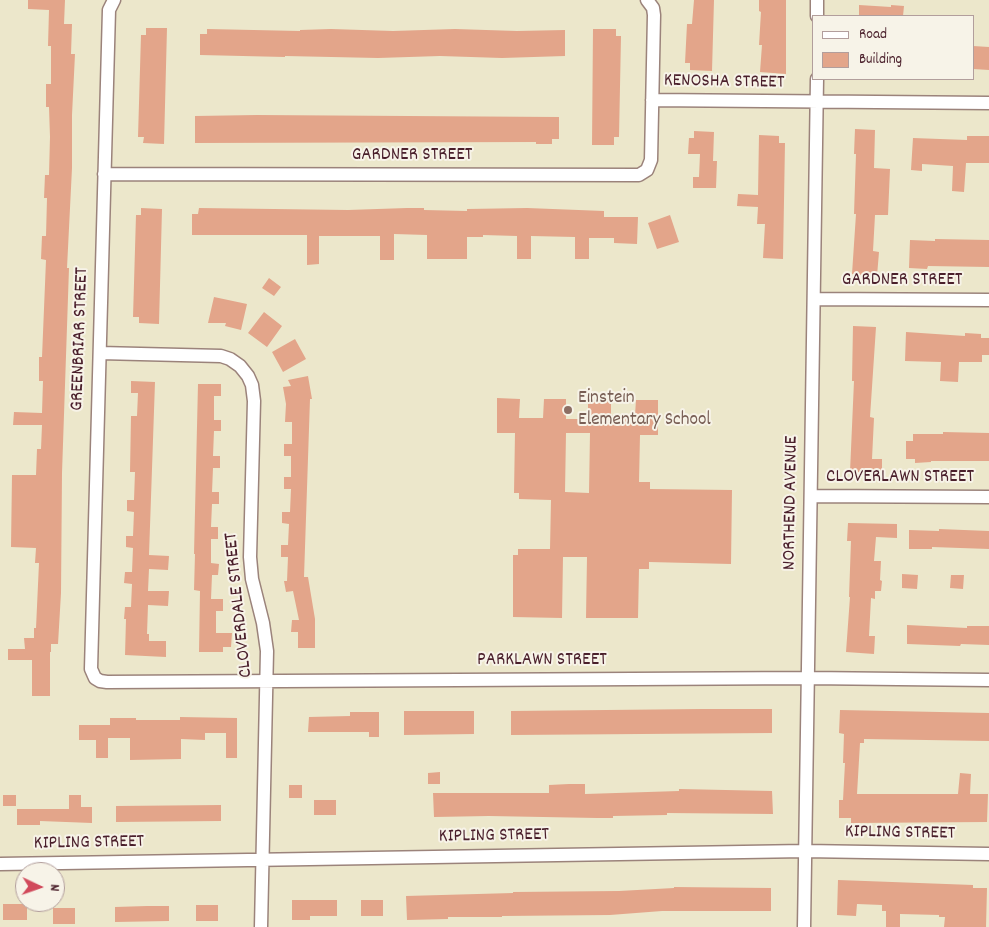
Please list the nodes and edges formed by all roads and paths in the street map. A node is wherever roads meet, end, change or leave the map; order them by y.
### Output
1 (113, 0) edge
2 (647, 0) edge
3 (817, 0) edge
4 (817, 15) edge
5 (817, 80) edge
6 (652, 100) junction
7 (817, 103) junction
8 (989, 103) edge
9 (104, 174) junction
10 (814, 299) junction
11 (989, 300) edge
12 (100, 353) junction
13 (811, 496) junction
14 (989, 497) edge
15 (95, 678) joint
16 (808, 678) junction
17 (989, 680) edge
18 (267, 682) junction
19 (805, 851) junction
20 (989, 854) edge
21 (263, 860) junction
22 (0, 864) edge
23 (261, 927) edge
24 (804, 927) edge

1 - 9 street, GREENBRIAR STREET
2 - 6 street, KENOSHA STREET
3 - 4 street
5 - 7 street, NORTHEND AVENUE
6 - 7 street, KENOSHA STREET
6 - 9 street, GARDNER STREET
7 - 8 street, KENOSHA STREET
7 - 10 street, NORTHEND AVENUE
9 - 12 street, GREENBRIAR STREET
10 - 11 street, GARDNER STREET
10 - 13 street, NORTHEND AVENUE
12 - 15 street, GREENBRIAR STREET
12 - 18 street, CLOVERDALE STREET
13 - 14 street, CLOVERLAWN STREET
13 - 16 street, NORTHEND AVENUE
15 - 18 street, PARKLAWN STREET
16 - 17 street, PARKLAWN STREET
16 - 18 street, PARKLAWN STREET
16 - 19 street, NORTHEND AVENUE
18 - 21 street, CLOVERDALE STREET
19 - 20 street, KIPLING STREET
19 - 21 street, KIPLING STREET
19 - 24 street, NORTHEND AVENUE
21 - 22 street, KIPLING STREET
21 - 23 street, CLOVERDALE STREET

